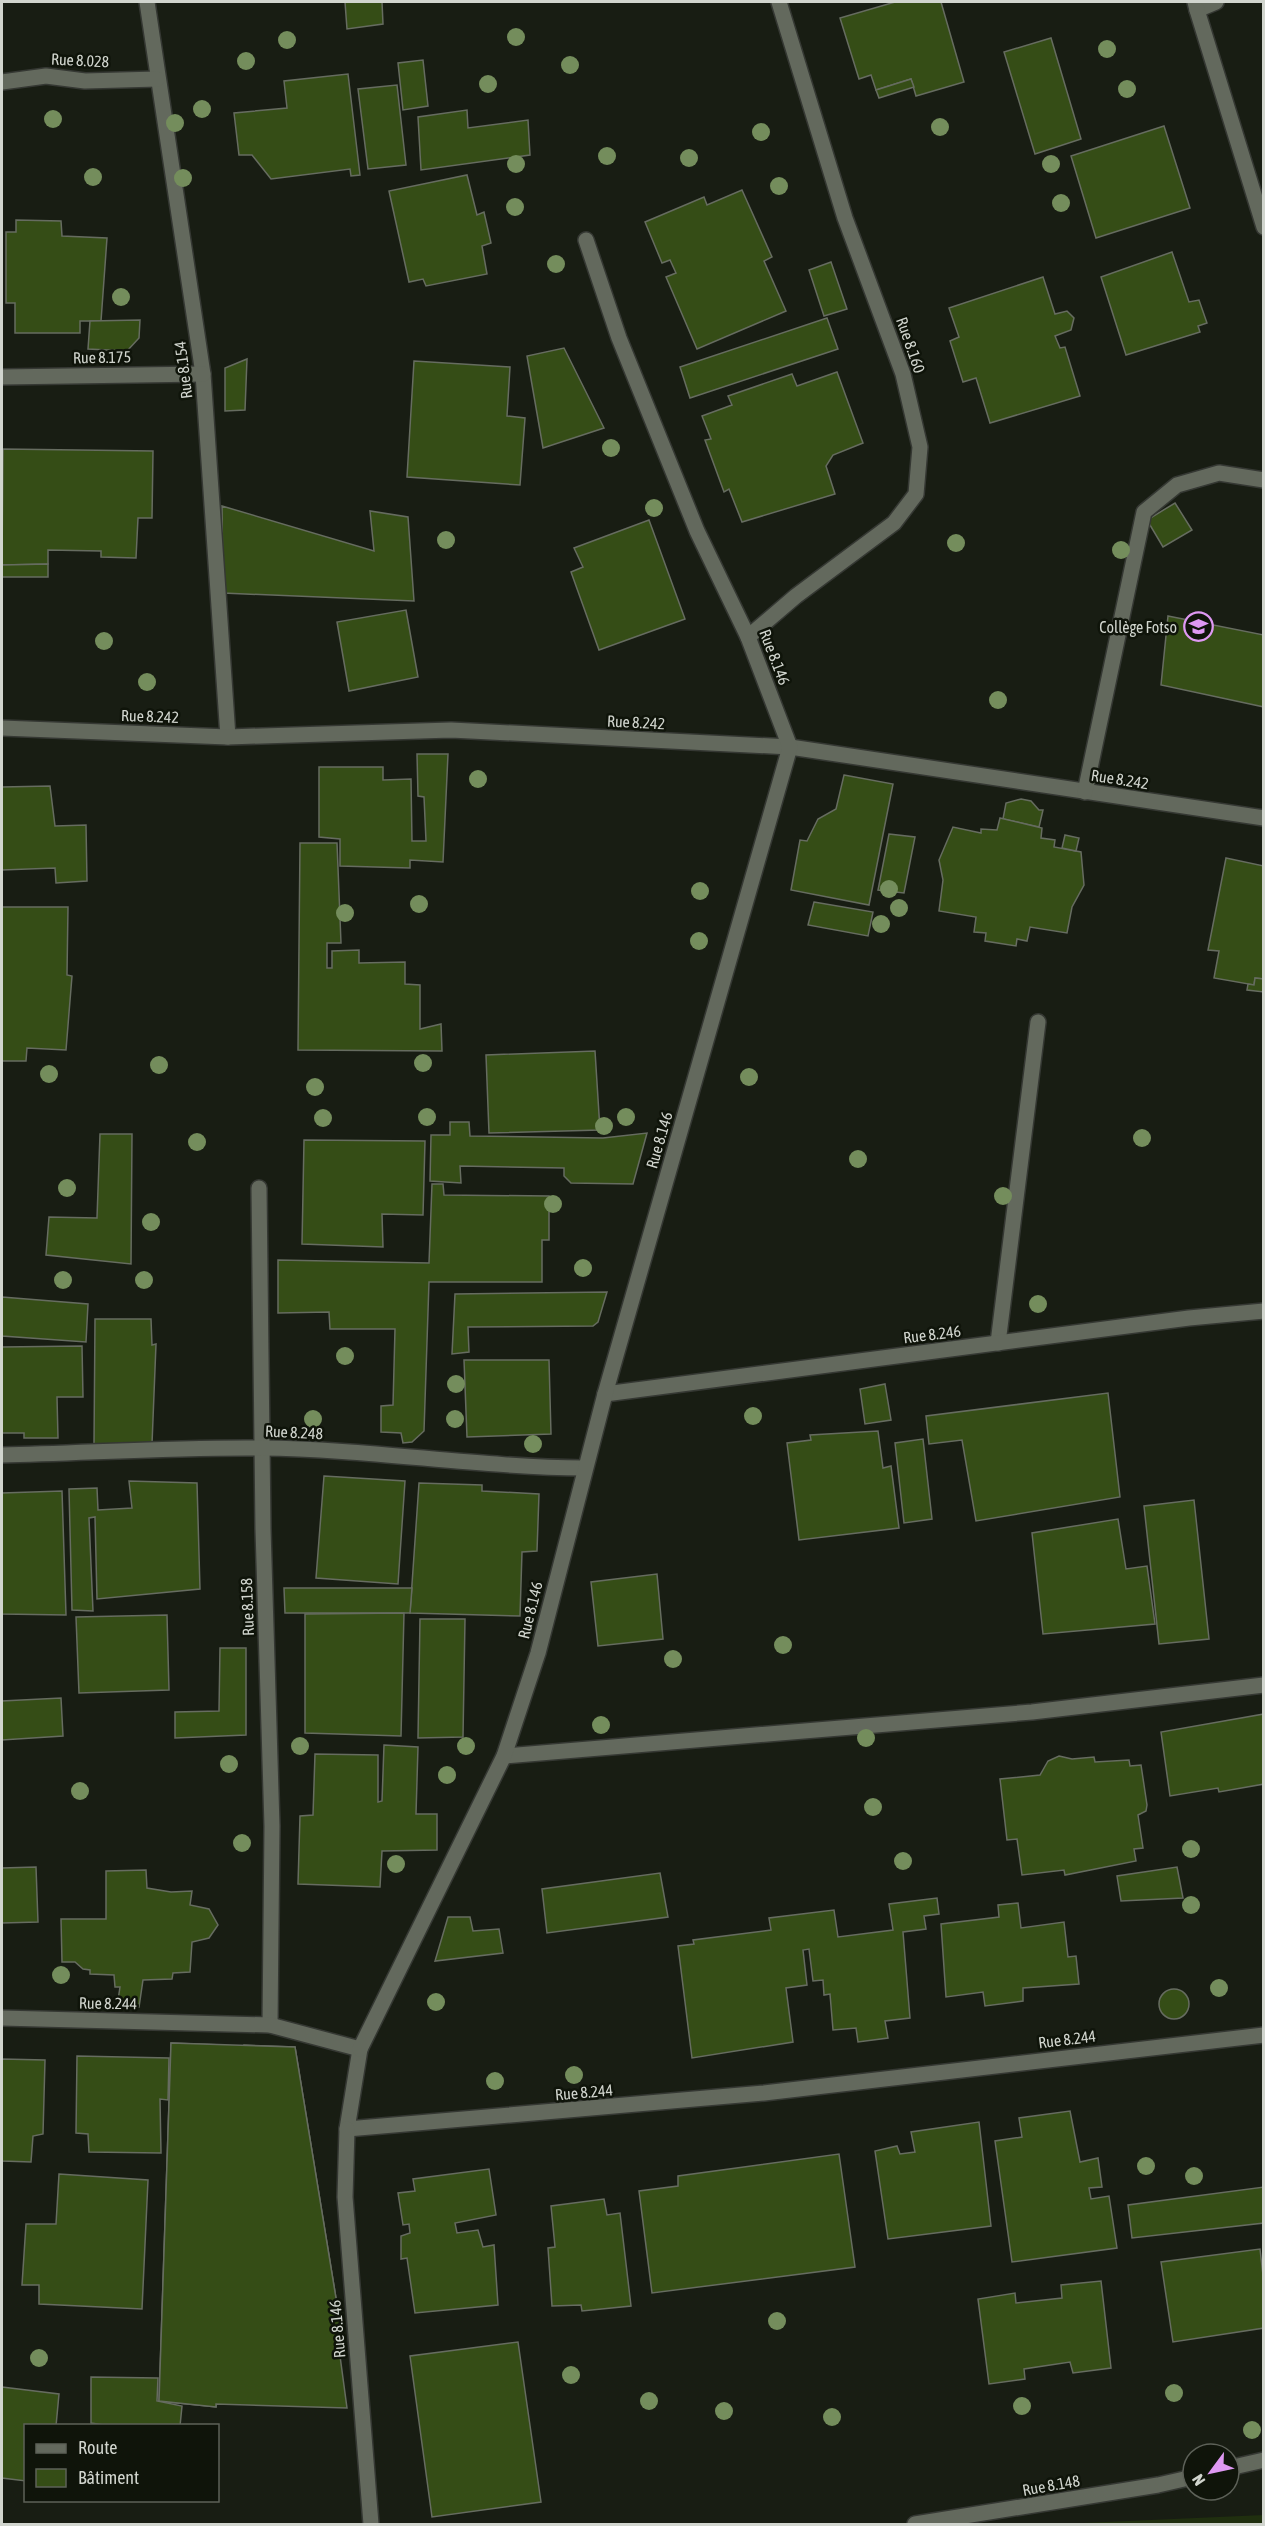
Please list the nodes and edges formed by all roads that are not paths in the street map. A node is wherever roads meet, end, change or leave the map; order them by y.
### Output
1 (147, 2) edge
2 (780, 2) edge
3 (1216, 2) edge
4 (1196, 6) edge
5 (157, 79) junction
6 (2, 82) edge
7 (1263, 227) edge
8 (586, 240) dead end
9 (203, 374) junction
10 (2, 377) edge
11 (1263, 480) edge
12 (748, 637) junction
13 (2, 729) edge
14 (228, 737) junction
15 (790, 747) junction
16 (1085, 792) junction
17 (1263, 819) edge
18 (1038, 1022) dead end
19 (259, 1188) dead end
20 (1263, 1311) edge
21 (998, 1343) junction
22 (604, 1394) junction
23 (262, 1448) junction
24 (2, 1455) edge
25 (584, 1468) junction
26 (1263, 1685) edge
27 (504, 1755) junction
28 (2, 2018) edge
29 (270, 2025) junction
30 (1263, 2035) edge
31 (360, 2049) junction
32 (347, 2129) junction
33 (1263, 2460) edge
34 (1241, 2465) edge
35 (1181, 2479) edge
36 (371, 2524) edge
37 (915, 2524) edge

1 - 5 street, Rue 8.154
2 - 12 street, Rue 8.160
3 - 4 street
4 - 7 street
5 - 6 street, Rue 8.028
5 - 9 street, Rue 8.154
8 - 12 street, Rue 8.146
9 - 10 street, Rue 8.175
9 - 14 street, Rue 8.154
11 - 16 street
12 - 15 street, Rue 8.146
13 - 14 street, Rue 8.242
14 - 15 street, Rue 8.242
15 - 16 street, Rue 8.242
15 - 22 street, Rue 8.146
16 - 17 street, Rue 8.242
18 - 21 street
19 - 23 street, Rue 8.158
20 - 21 street, Rue 8.246
21 - 22 street, Rue 8.246
22 - 25 street, Rue 8.146
23 - 24 street, Rue 8.248
23 - 25 street, Rue 8.248
23 - 29 street, Rue 8.158
25 - 27 street, Rue 8.146
26 - 27 street
27 - 31 street, Rue 8.146
28 - 29 street, Rue 8.244
29 - 31 street, Rue 8.244
30 - 32 street, Rue 8.244
31 - 32 street
32 - 36 street, Rue 8.146
33 - 34 street
35 - 37 street, Rue 8.148

